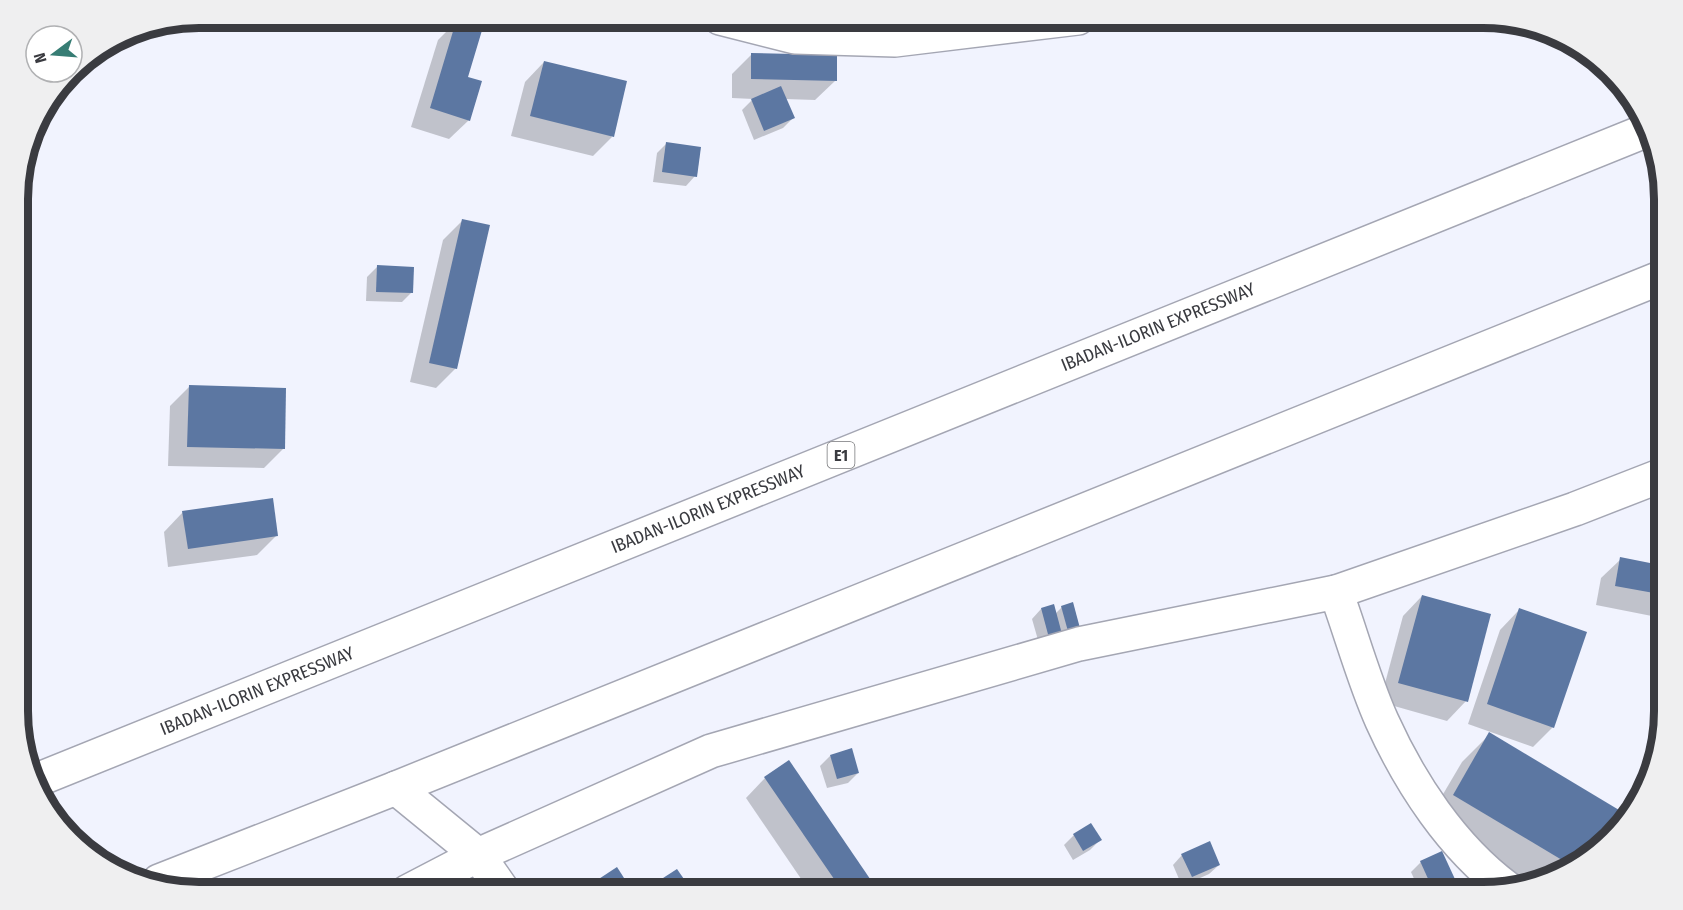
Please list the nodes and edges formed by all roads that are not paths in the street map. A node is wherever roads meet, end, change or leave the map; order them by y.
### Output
1 (763, 29) edge
2 (986, 29) edge
3 (1641, 133) edge
4 (1654, 280) edge
5 (1654, 478) edge
6 (1336, 591) junction
7 (42, 778) edge
8 (396, 788) junction
9 (478, 855) junction
10 (166, 878) edge
11 (1497, 881) edge
12 (427, 882) edge
13 (497, 882) edge

1 - 2 main road
3 - 7 main road, IBADAN-ILORIN EXPRESSWAY / E1
4 - 8 main road
5 - 6 main road
6 - 9 main road
6 - 11 main road
8 - 9 main road
8 - 10 main road
9 - 12 main road
9 - 13 main road

